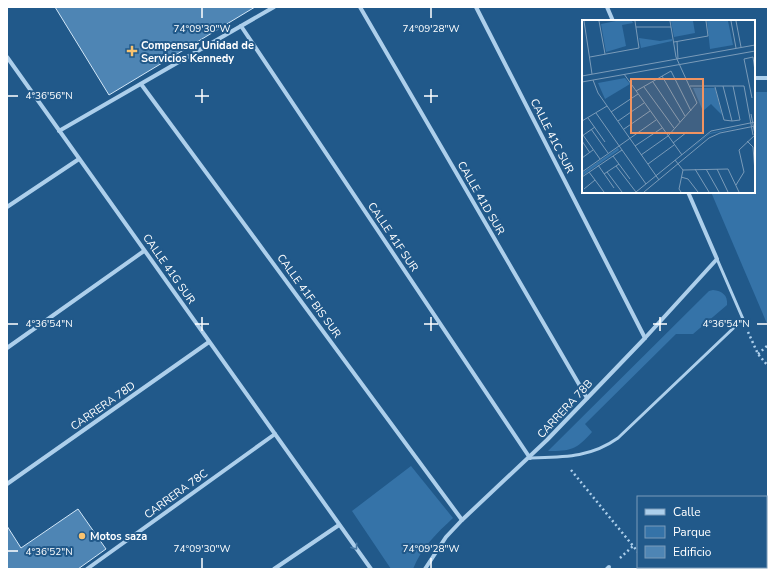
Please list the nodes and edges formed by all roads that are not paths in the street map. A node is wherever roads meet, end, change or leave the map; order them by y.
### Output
1 (274, 7) edge
2 (360, 7) edge
3 (476, 7) edge
4 (607, 7) edge
5 (613, 20) edge
6 (241, 26) junction
7 (7, 58) edge
8 (755, 78) edge
9 (768, 78) edge
10 (141, 84) junction
11 (59, 131) junction
12 (79, 159) junction
13 (688, 193) edge
14 (7, 207) edge
15 (144, 250) junction
16 (717, 259) junction
17 (645, 338) junction
18 (210, 342) junction
19 (7, 348) edge
20 (587, 398) junction
21 (275, 434) junction
22 (530, 458) junction
23 (7, 484) edge
24 (462, 520) junction
25 (339, 525) junction
26 (87, 569) edge
27 (274, 569) edge
28 (371, 569) edge
29 (425, 569) edge

1 - 6 street
2 - 20 street, CALLE 41D SUR
3 - 17 street, CALLE 41C SUR
4 - 5 street
6 - 10 street
6 - 22 street, CALLE 41F SUR
7 - 11 street, CALLE 41G SUR
8 - 9 street
10 - 11 street
10 - 24 street, CALLE 41F BIS SUR
11 - 12 street, CALLE 41G SUR
12 - 14 street
12 - 15 street, CALLE 41G SUR
13 - 16 street
15 - 18 street, CALLE 41G SUR
15 - 19 street
16 - 17 street, CARRERA 78B
16 - 22 lane
17 - 20 street, CARRERA 78B
18 - 21 street, CALLE 41G SUR
18 - 23 street, CARRERA 78D
20 - 22 street, CARRERA 78B
21 - 25 street, CALLE 41G SUR
21 - 26 street, CARRERA 78C
22 - 24 street, CARRERA 78B
24 - 29 street, CARRERA 78B
25 - 27 street
25 -> 28 street, CALLE 41G SUR

